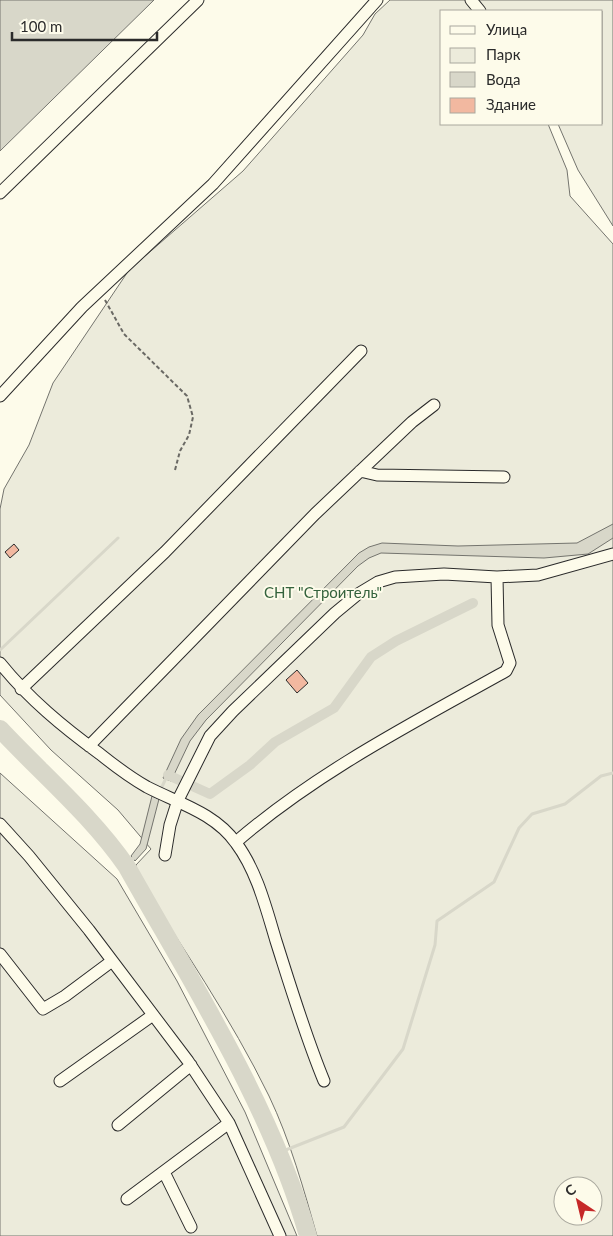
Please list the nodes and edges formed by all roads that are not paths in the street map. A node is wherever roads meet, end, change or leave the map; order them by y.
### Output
1 (198, 0) edge
2 (378, 0) edge
3 (470, 0) edge
4 (479, 10) edge
5 (0, 193) edge
6 (361, 351) dead end
7 (0, 396) edge
8 (434, 405) dead end
9 (360, 471) junction
10 (504, 477) dead end
11 (613, 554) edge
12 (497, 577) junction
13 (0, 663) edge
14 (21, 689) junction
15 (89, 746) junction
16 (178, 800) junction
17 (0, 824) edge
18 (236, 842) junction
19 (165, 855) dead end
20 (0, 954) edge
21 (112, 961) junction
22 (153, 1015) junction
23 (190, 1065) junction
24 (60, 1081) dead end
25 (324, 1081) dead end
26 (229, 1123) junction
27 (118, 1125) dead end
28 (164, 1172) junction
29 (127, 1198) dead end
30 (192, 1227) dead end
31 (280, 1236) edge

1 - 5 street
2 - 7 street
3 - 4 street
6 - 14 street
8 - 9 street
9 - 10 street
9 - 15 street
11 - 12 street
12 - 16 street
12 - 18 street
13 - 14 street
14 - 15 street
15 - 16 street
16 - 18 street
16 - 19 street
17 - 21 street
18 - 25 street
20 - 21 street
21 - 22 street
22 - 23 street
22 - 24 street
23 - 26 street
23 - 27 street
26 - 28 street
26 - 31 street
28 - 29 street
28 - 30 street

